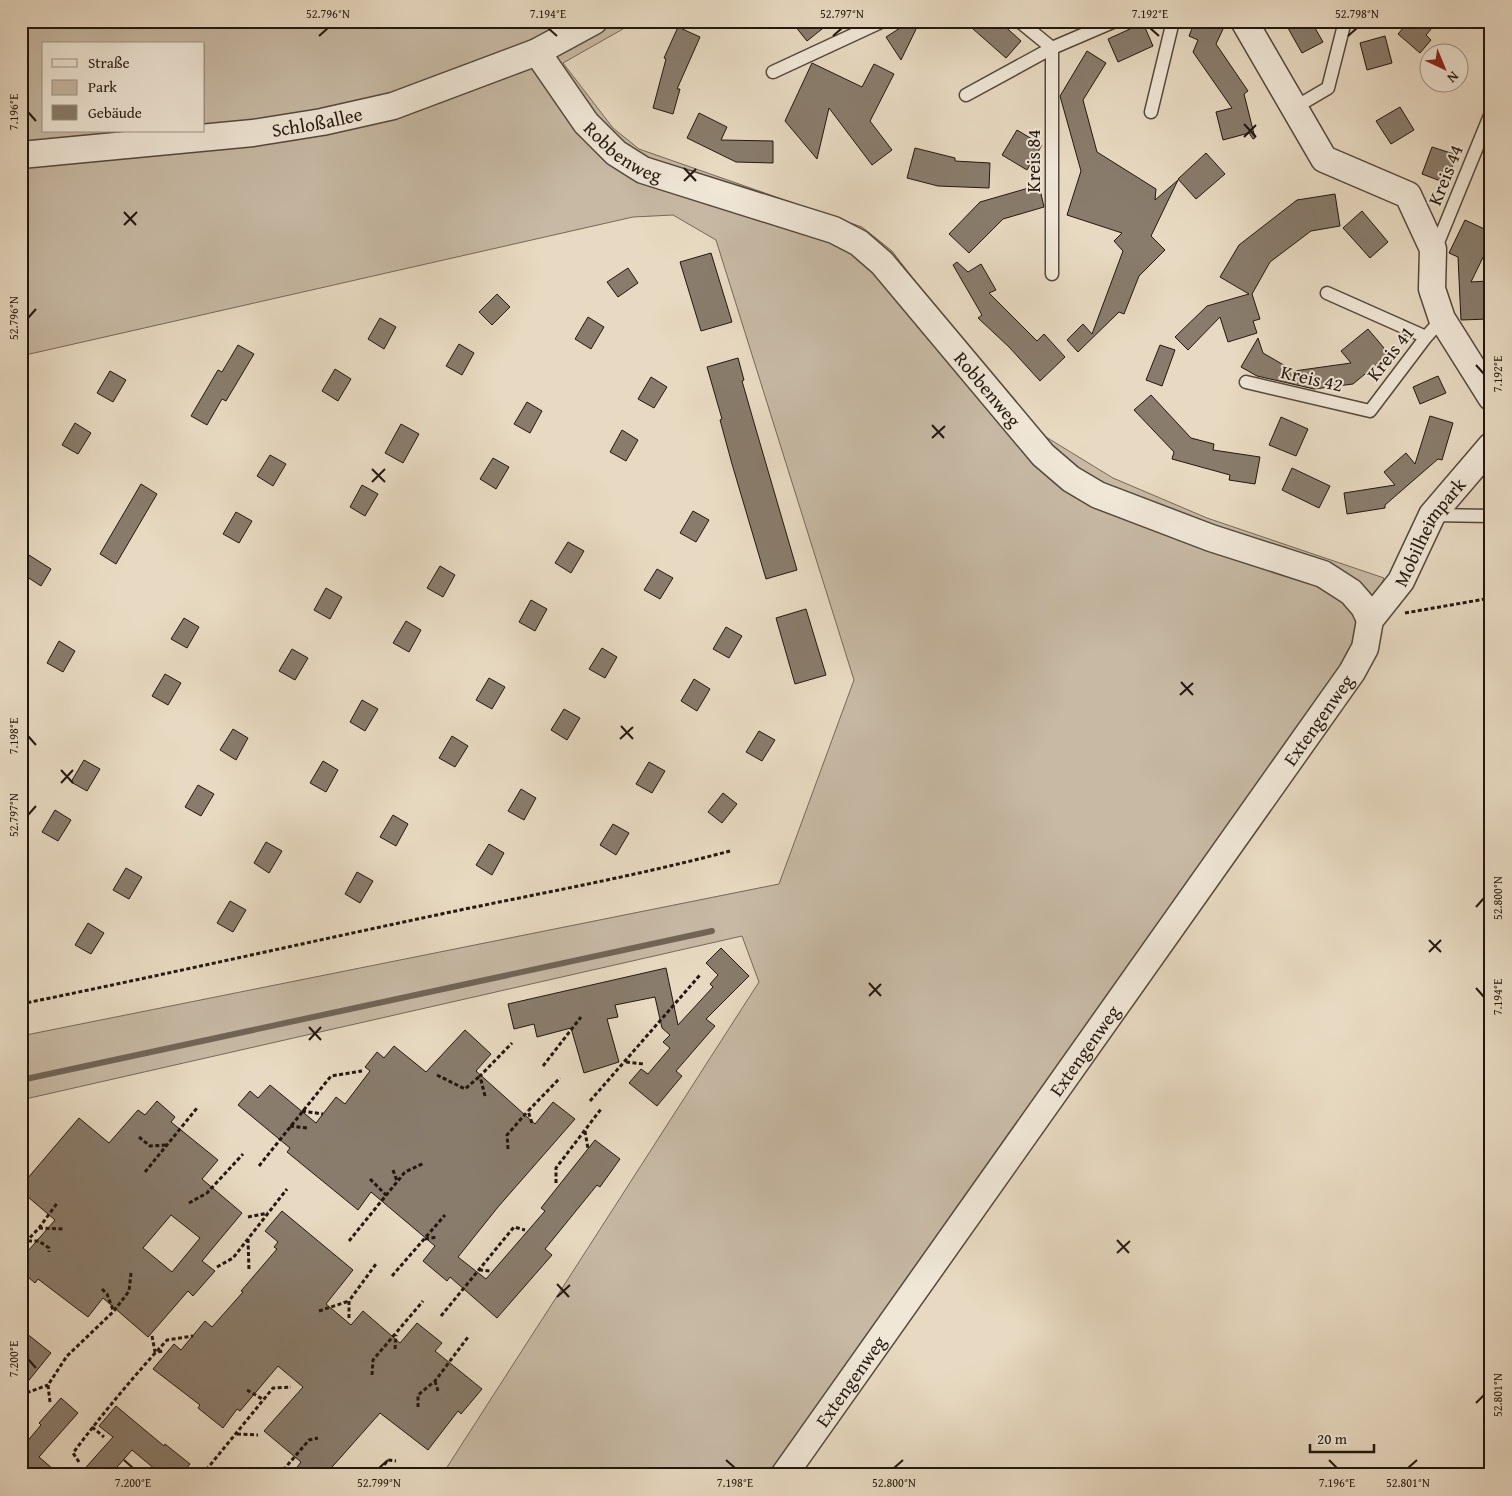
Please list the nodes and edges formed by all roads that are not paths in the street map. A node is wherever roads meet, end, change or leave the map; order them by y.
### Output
1 (594, 21) edge
2 (883, 21) edge
3 (1019, 21) edge
4 (1115, 21) edge
5 (1173, 21) edge
6 (1244, 21) edge
7 (1345, 21) edge
8 (1052, 48) junction
9 (536, 52) junction
10 (773, 72) dead end
11 (966, 95) dead end
12 (1294, 108) junction
13 (1151, 112) dead end
14 (1491, 113) edge
15 (21, 155) edge
16 (1433, 250) junction
17 (1052, 274) dead end
18 (1327, 292) dead end
19 (1434, 328) junction
20 (1246, 382) dead end
21 (1491, 397) edge
22 (1370, 411) joint
23 (1491, 446) edge
24 (1432, 515) junction
25 (1491, 516) edge
26 (1370, 620) junction
27 (784, 1475) edge

1 - 9 street, Schloßallee
2 - 10 lane
3 - 8 lane
4 - 8 lane
5 - 13 lane
6 - 12 street
7 - 12 lane
8 - 11 lane
8 - 17 lane, Kreis 84
9 - 15 street, Schloßallee
9 - 26 street, Robbenweg
12 - 16 street
14 - 16 lane, Kreis 44
16 - 19 street
18 - 19 lane
19 - 21 street
19 - 22 lane, Kreis 41
20 - 22 lane, Kreis 42
23 - 24 street, Mobilheimpark
24 - 25 lane
24 - 26 street, Mobilheimpark
26 - 27 street, Extengenweg

